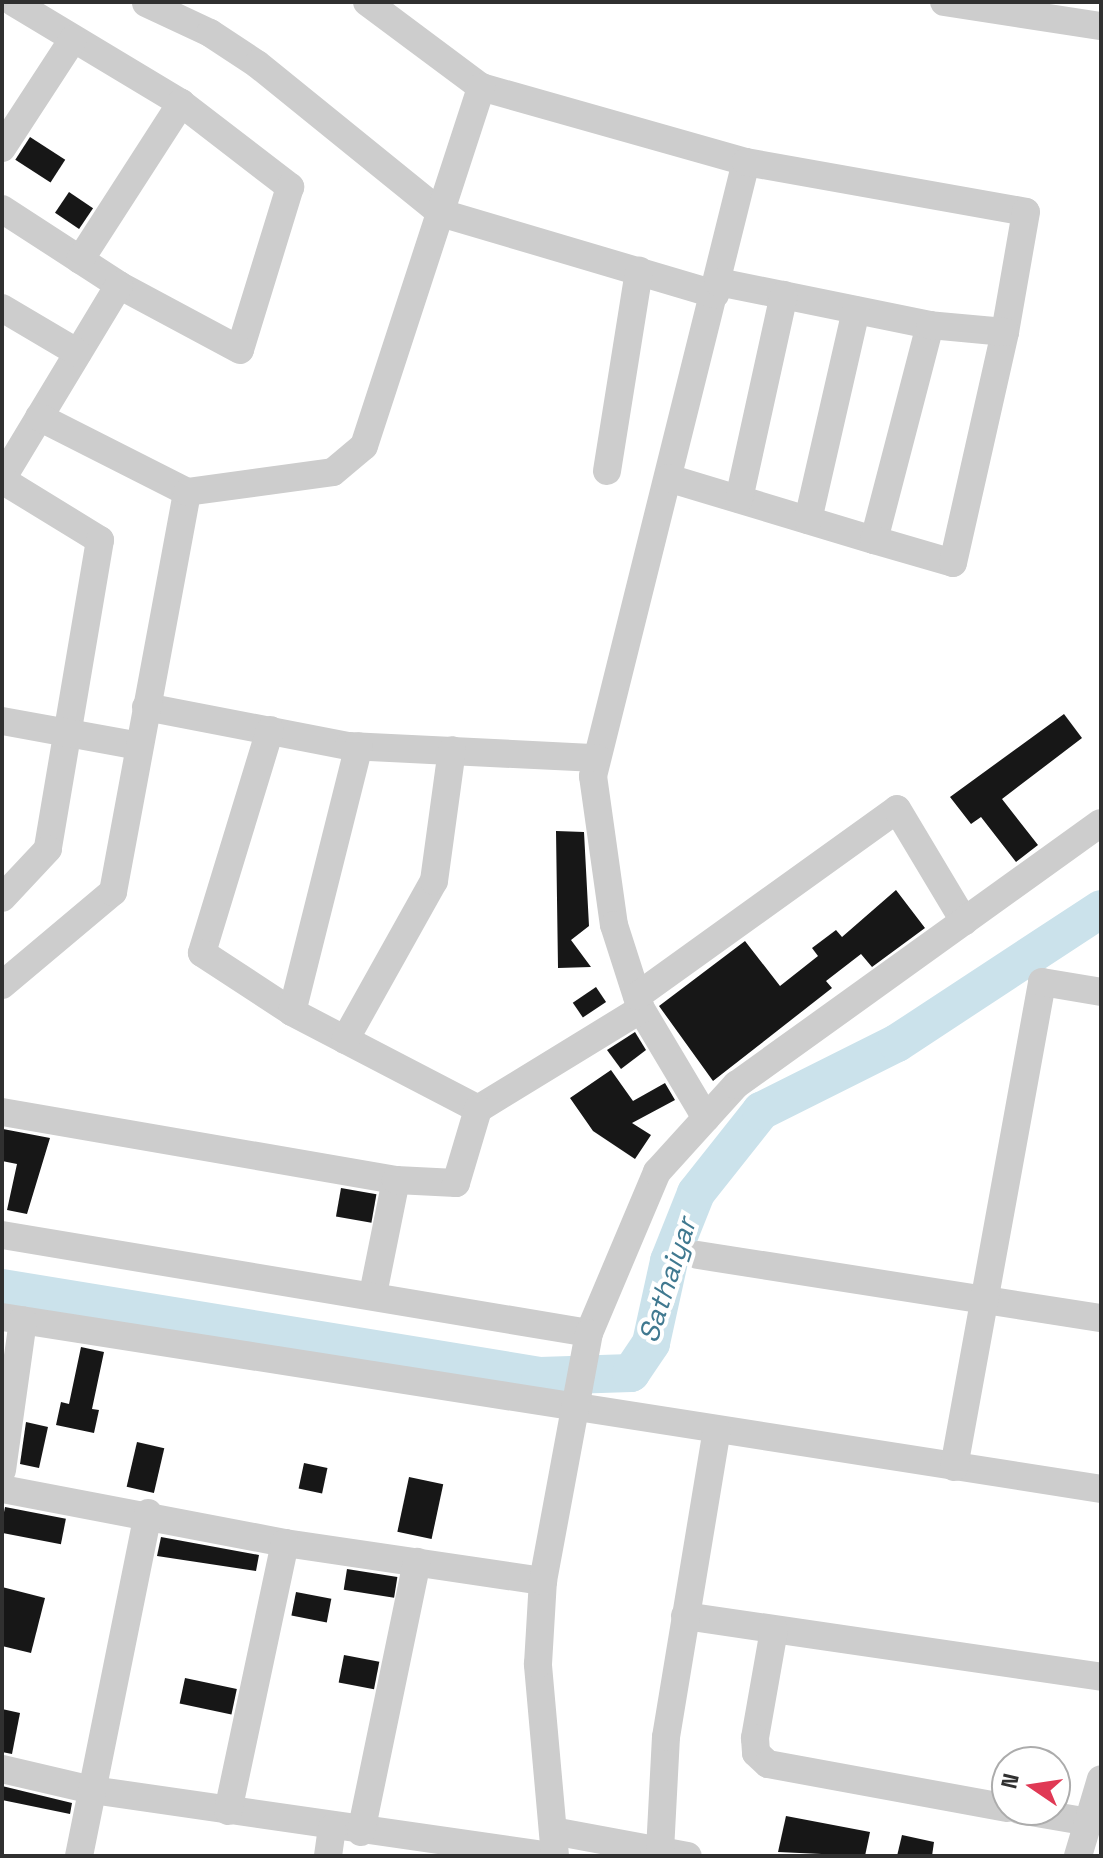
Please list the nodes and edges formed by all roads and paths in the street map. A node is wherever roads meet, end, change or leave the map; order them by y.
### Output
1 (13, 2) edge
2 (367, 2) edge
3 (944, 2) edge
4 (146, 3) edge
5 (1101, 26) edge
6 (73, 39) junction
7 (481, 87) junction
8 (181, 103) junction
9 (2, 148) edge
10 (746, 162) junction
11 (2, 209) edge
12 (441, 213) junction
13 (80, 260) junction
14 (639, 271) junction
15 (119, 285) junction
16 (716, 288) junction
17 (784, 295) junction
18 (2, 308) edge
19 (856, 310) junction
20 (930, 325) junction
21 (1005, 332) junction
22 (78, 353) junction
23 (39, 417) junction
24 (607, 471) dead end
25 (668, 478) junction
26 (2, 480) edge
27 (187, 492) junction
28 (739, 499) junction
29 (808, 520) junction
30 (874, 540) junction
31 (146, 707) junction
32 (2, 721) edge
33 (270, 730) junction
34 (67, 734) junction
35 (139, 746) junction
36 (359, 746) junction
37 (452, 750) junction
38 (597, 758) junction
39 (1101, 823) edge
40 (2, 898) edge
41 (964, 921) junction
42 (2, 985) edge
43 (1101, 992) edge
44 (639, 1003) junction
45 (292, 1012) junction
46 (345, 1040) junction
47 (478, 1109) junction
48 (2, 1112) edge
49 (706, 1118) junction
50 (396, 1180) junction
51 (2, 1235) edge
52 (698, 1255) dead end
53 (373, 1294) junction
54 (984, 1299) junction
55 (12, 1318) edge
56 (1101, 1318) edge
57 (587, 1341) junction
58 (577, 1398) junction
59 (717, 1430) junction
60 (954, 1467) junction
61 (2, 1470) edge
62 (2, 1489) edge
63 (1101, 1489) edge
64 (148, 1513) junction
65 (285, 1543) junction
66 (417, 1562) junction
67 (543, 1581) junction
68 (685, 1616) junction
69 (774, 1630) junction
70 (1101, 1677) edge
71 (2, 1769) edge
72 (1101, 1779) edge
73 (92, 1790) junction
74 (991, 1805) edge
75 (228, 1811) junction
76 (1071, 1819) edge
77 (1089, 1822) junction
78 (332, 1828) junction
79 (361, 1832) junction
80 (553, 1848) edge
81 (660, 1851) junction
82 (79, 1856) edge
83 (328, 1856) edge
84 (688, 1856) edge
85 (1078, 1856) edge

1 - 6 street
2 - 7 street
3 - 5 street
4 - 12 street
6 - 8 street
6 - 9 street
7 - 10 street
7 - 12 street
8 - 13 street
8 - 15 street
10 - 16 street
10 - 21 street
11 - 13 street
12 - 14 street
12 - 27 street
13 - 15 street
14 - 16 street
14 - 24 street
15 - 22 street
16 - 17 street
16 - 25 street
17 - 19 street
17 - 28 street
18 - 22 street
19 - 20 street
19 - 29 street
20 - 21 street
20 - 30 street
21 - 30 street
22 - 23 street
23 - 26 street
23 - 27 street
25 - 28 street
25 - 38 street
26 - 34 street
27 - 31 street
28 - 29 street
29 - 30 street
31 - 33 street
31 - 35 street
32 - 34 street
33 - 36 street
33 - 45 street
34 - 35 street
34 - 40 street
35 - 42 street
36 - 37 street
36 - 45 street
37 - 38 street
37 - 46 street
38 - 44 street
39 - 41 street
41 - 44 street
41 - 49 street
43 - 54 street
44 - 47 street
44 - 49 street
45 - 46 street
46 - 47 street
47 - 50 street
48 - 50 street
49 - 57 street
50 - 53 street
51 - 53 street
52 - 54 street
53 - 57 street
54 - 56 street
54 - 60 street
55 - 58 street
55 - 61 street
57 - 58 street
58 - 59 street
58 - 67 street
59 - 60 street
59 - 68 street
60 - 63 street
62 - 64 street
64 - 65 street
64 - 73 street
65 - 66 street
65 - 75 street
66 - 67 street
66 - 79 street
67 - 80 street
68 - 69 street
68 - 81 street
69 - 70 street
69 - 74 street
71 - 73 street
72 - 77 street
73 - 75 street
73 - 82 street
75 - 78 street
76 - 77 street
77 - 85 street
78 - 79 street
78 - 83 street
79 - 80 street
80 - 81 street
81 - 84 street

